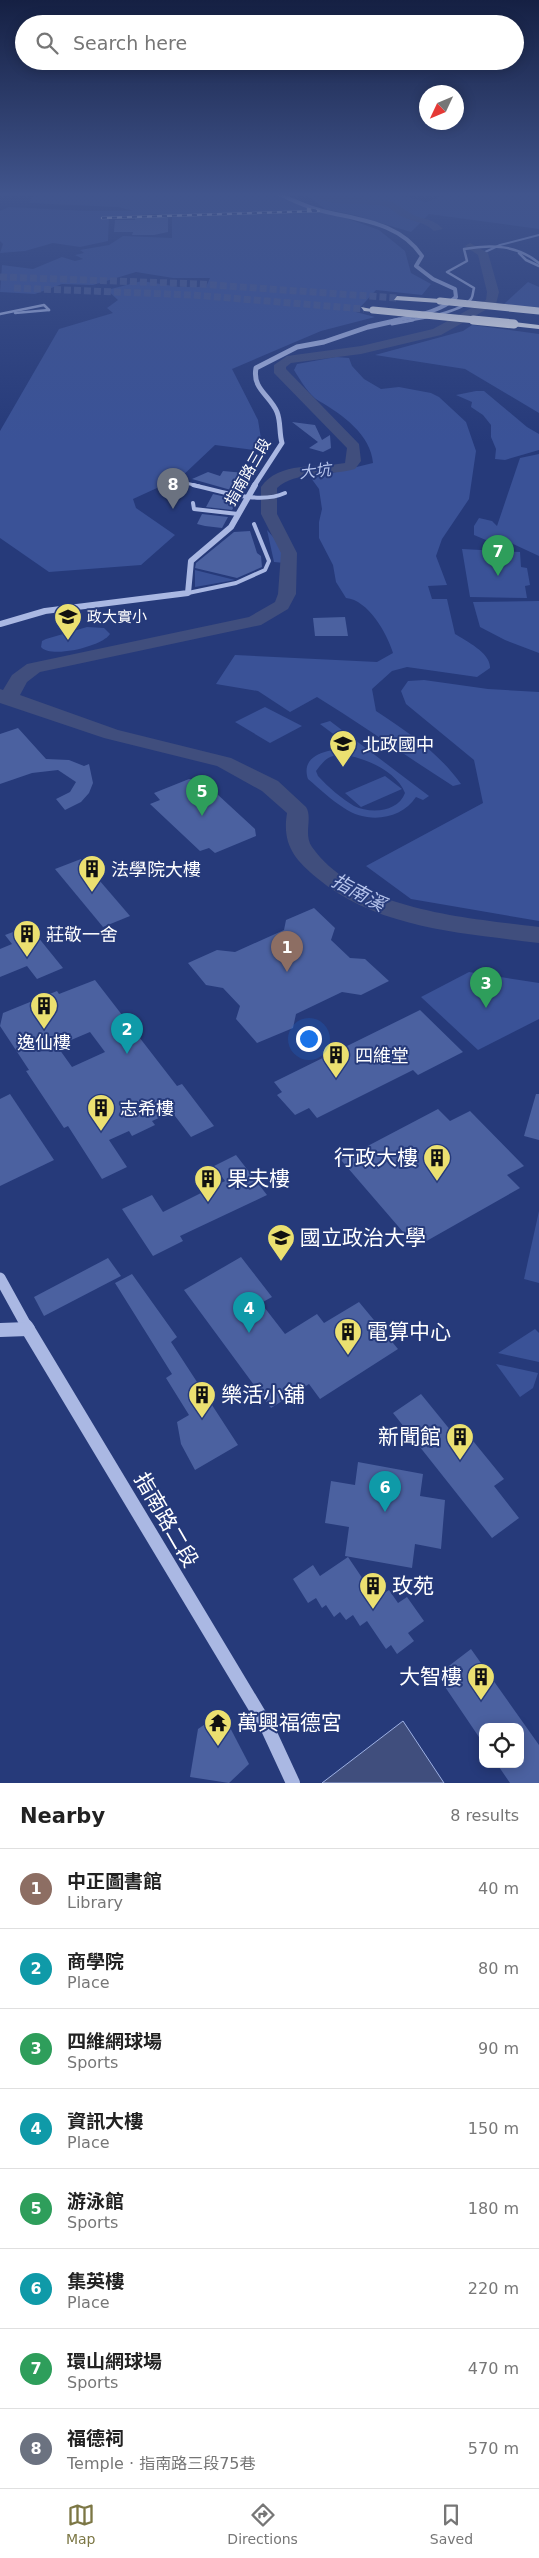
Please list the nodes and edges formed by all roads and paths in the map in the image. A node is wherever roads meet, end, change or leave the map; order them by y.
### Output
1 (429, 276) edge
2 (454, 276) edge
3 (397, 298) tunnel mouth
4 (364, 309) tunnel mouth
5 (539, 312) edge
6 (0, 314) edge
7 (539, 327) edge
8 (359, 330) junction
9 (172, 480) dead end
10 (286, 493) dead end
11 (247, 497) junction
12 (193, 503) dead end
13 (238, 514) junction
14 (254, 524) dead end
15 (188, 593) junction
16 (0, 624) edge
17 (0, 1278) edge
18 (28, 1329) junction
19 (0, 1330) edge
20 (293, 1783) edge

1 - 8 street, 指南路三段
2 - 8 street
3 - 5 highway, bridge
4 - 7 highway, bridge
6 - 6 street
8 - 11 street, 指南路三段
9 - 11 street
10 - 11 street
11 - 13 street, 指南路三段
12 - 13 street
13 - 15 street, 指南路三段
14 - 15 street
15 - 16 street
17 - 18 street, 指南路二段
18 - 19 street
18 - 20 street, 指南路二段

